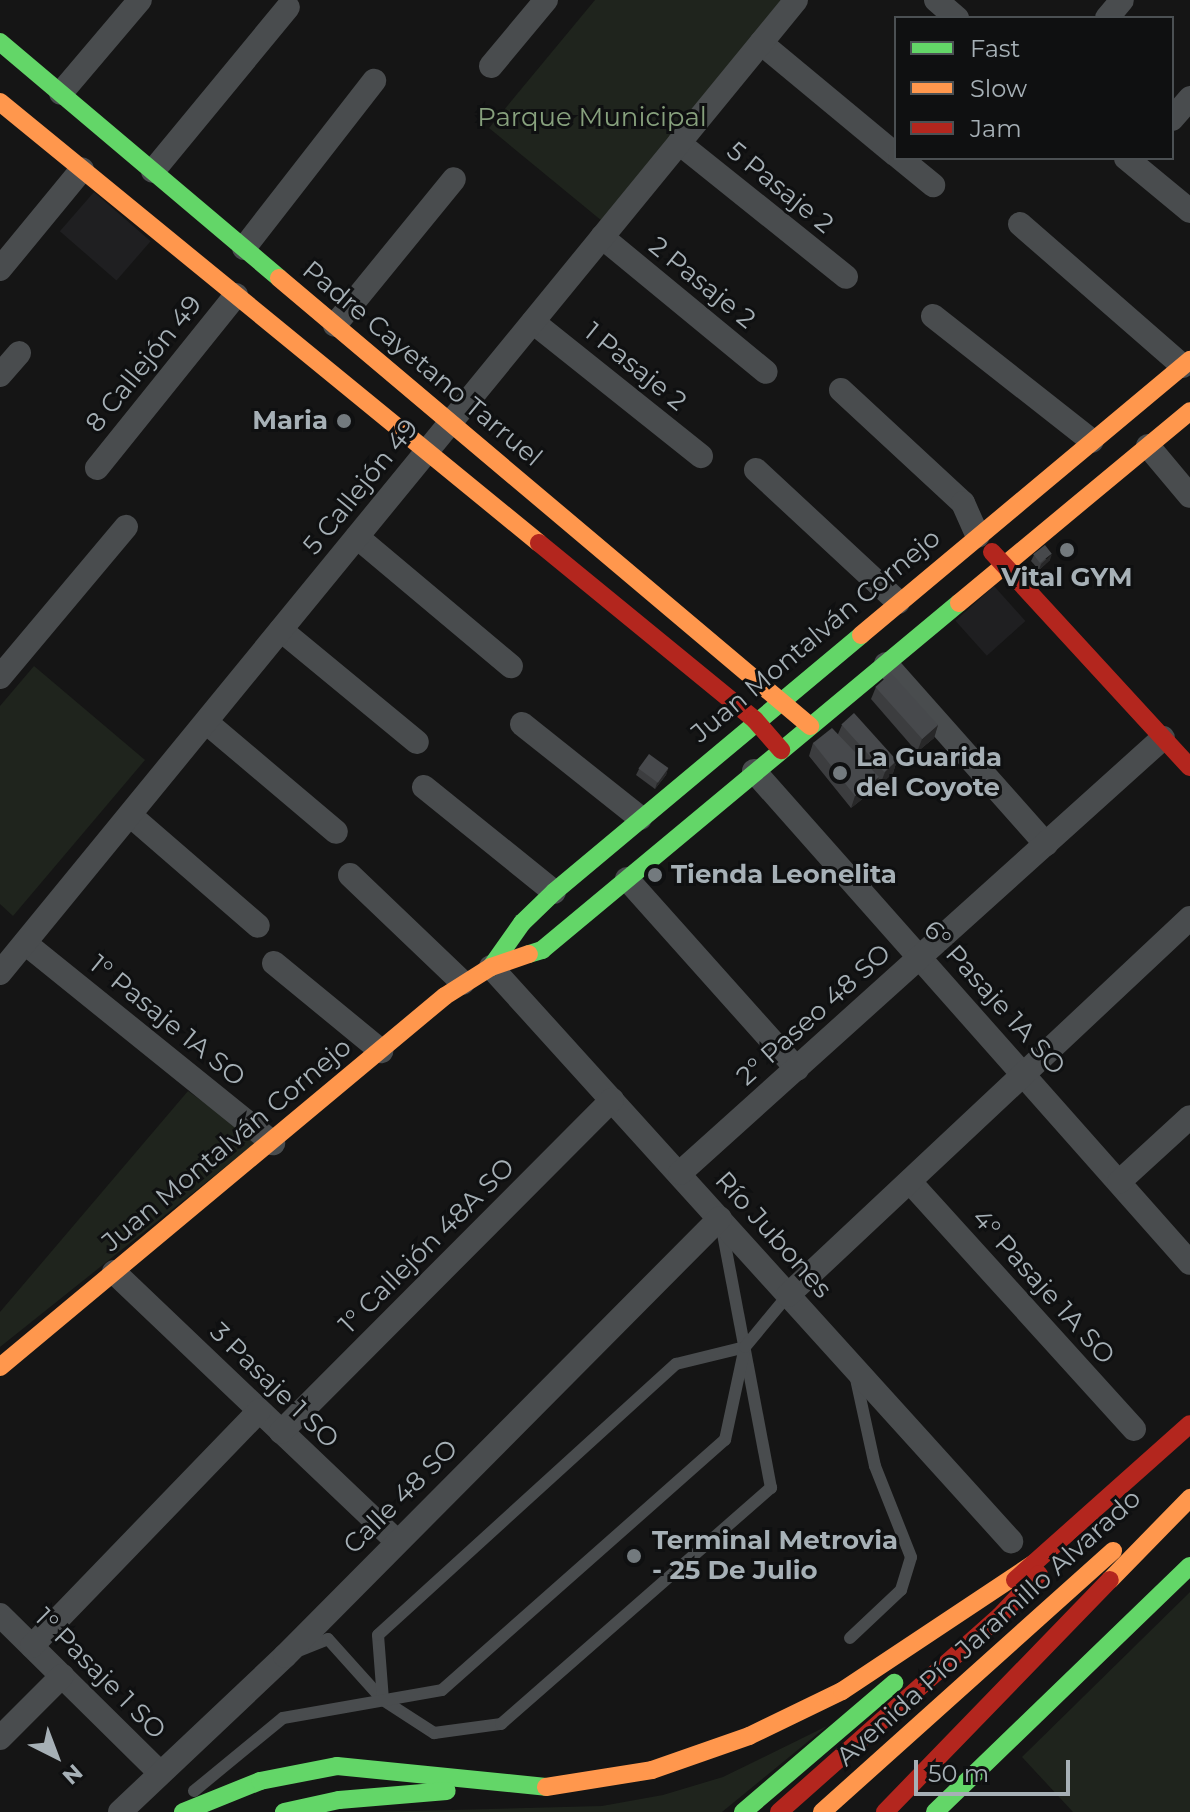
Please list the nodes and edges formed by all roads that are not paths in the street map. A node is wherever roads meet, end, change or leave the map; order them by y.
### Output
1 (140, 0) edge
2 (546, 0) edge
3 (796, 0) edge
4 (1122, 0) edge
5 (288, 7) dead end
6 (1109, 16) edge
7 (0, 42) edge
8 (761, 43) junction
9 (491, 66) dead end
10 (374, 81) dead end
11 (61, 93) junction
12 (1190, 98) edge
13 (0, 102) edge
14 (1174, 117) edge
15 (679, 143) junction
16 (894, 153) edge
17 (903, 160) edge
18 (1134, 160) edge
19 (82, 169) junction
20 (153, 171) junction
21 (454, 179) dead end
22 (933, 185) dead end
23 (1190, 211) edge
24 (1020, 224) dead end
25 (602, 237) junction
26 (244, 248) junction
27 (0, 269) edge
28 (846, 277) dead end
29 (236, 295) junction
30 (933, 316) dead end
31 (533, 322) junction
32 (335, 325) junction
33 (19, 353) dead end
34 (1186, 363) edge
35 (766, 372) dead end
36 (0, 375) edge
37 (841, 390) dead end
38 (1190, 411) edge
39 (450, 422) junction
40 (1092, 441) junction
41 (1148, 446) junction
42 (427, 451) junction
43 (701, 456) dead end
44 (97, 468) dead end
45 (756, 470) dead end
46 (1190, 496) edge
47 (126, 527) dead end
48 (978, 536) junction
49 (357, 537) junction
50 (1005, 567) junction
51 (898, 602) junction
52 (281, 630) junction
53 (886, 664) junction
54 (511, 666) dead end
55 (2, 672) edge
56 (780, 701) junction
57 (755, 720) junction
58 (206, 722) junction
59 (522, 724) dead end
60 (810, 726) junction
61 (1163, 738) junction
62 (417, 742) dead end
63 (781, 750) junction
64 (1190, 767) edge
65 (754, 771) junction
66 (424, 787) dead end
67 (130, 815) junction
68 (640, 818) junction
69 (336, 832) dead end
70 (1046, 844) junction
71 (350, 875) dead end
72 (627, 879) junction
73 (554, 892) junction
74 (1190, 918) edge
75 (258, 926) dead end
76 (25, 943) junction
77 (920, 957) junction
78 (274, 963) dead end
79 (491, 967) junction
80 (0, 973) edge
81 (463, 983) junction
82 (381, 1051) junction
83 (797, 1069) junction
84 (1023, 1072) junction
85 (612, 1100) junction
86 (1190, 1117) edge
87 (273, 1143) junction
88 (680, 1173) junction
89 (1119, 1182) junction
90 (911, 1183) junction
91 (720, 1218) junction
92 (1190, 1263) edge
93 (114, 1272) junction
94 (788, 1295) junction
95 (745, 1347) junction
96 (0, 1367) edge
97 (854, 1367) junction
98 (259, 1411) junction
99 (1190, 1424) edge
100 (1134, 1429) dead end
101 (281, 1432) junction
102 (1135, 1473) junction
103 (1190, 1482) edge
104 (1190, 1498) edge
105 (396, 1541) junction
106 (1011, 1541) dead end
107 (1035, 1563) junction
108 (1190, 1566) edge
109 (0, 1615) edge
110 (850, 1638) dead end
111 (32, 1646) junction
112 (285, 1656) junction
113 (62, 1676) junction
114 (383, 1700) junction
115 (0, 1738) edge
116 (160, 1773) junction
117 (546, 1787) junction
118 (120, 1812) edge
119 (170, 1812) edge
120 (183, 1812) edge
121 (284, 1812) edge
122 (743, 1812) edge
123 (779, 1812) edge
124 (822, 1812) edge
125 (885, 1812) edge
126 (935, 1812) edge

1 - 11 street
2 - 9 street
3 - 8 street, 5 Callejón 49
4 - 6 street
5 - 20 street
7 - 11 main road, Padre Cayetano Tarruel
8 - 15 street, 5 Callejón 49
8 - 16 street
10 - 26 street
11 - 20 main road, Padre Cayetano Tarruel
12 - 14 street
13 - 19 main road
15 - 25 street, 5 Callejón 49
15 - 28 street, 5 Pasaje 2
17 - 22 street
18 - 23 street
19 - 27 street
19 - 29 main road
20 - 26 main road, Padre Cayetano Tarruel
21 - 32 street
24 - 34 street
25 - 31 street, 5 Callejón 49
25 - 35 street, 2 Pasaje 2
26 - 32 main road, Padre Cayetano Tarruel
29 - 42 main road
29 - 44 street, 8 Callejón 49
30 - 40 street
31 - 39 street, 5 Callejón 49
31 - 43 street, 1 Pasaje 2
32 - 39 main road, Padre Cayetano Tarruel
33 - 36 street
34 - 40 main road, Juan Montalván Cornejo
37 - 48 street
38 - 41 main road, Juan Montalván Cornejo
39 - 42 street, 5 Callejón 49
39 - 56 main road, Padre Cayetano Tarruel
40 - 48 main road, Juan Montalván Cornejo
41 - 46 street
41 - 50 main road, Juan Montalván Cornejo
42 - 49 street, 5 Callejón 49
42 - 57 main road
45 - 51 street
47 - 55 street
48 - 50 main road
48 - 51 main road, Juan Montalván Cornejo
49 - 52 street, 5 Callejón 49
49 - 54 street
50 - 53 main road, Juan Montalván Cornejo
50 - 61 main road
51 - 56 main road, Juan Montalván Cornejo
52 - 58 street, 5 Callejón 49
52 - 62 street
53 - 60 main road, Juan Montalván Cornejo
53 - 70 street
56 - 57 main road, Juan Montalván Cornejo
56 - 60 main road, Padre Cayetano Tarruel
57 - 63 main road
57 - 68 main road, Juan Montalván Cornejo
58 - 67 street, 5 Callejón 49
58 - 69 street
59 - 68 street
60 - 63 main road, Juan Montalván Cornejo
61 - 64 main road
61 - 70 street, 2° Paseo 48 SO
63 - 65 main road, Juan Montalván Cornejo
65 - 72 main road, Juan Montalván Cornejo
65 - 77 street, 6° Pasaje 1A SO
66 - 73 street
67 - 75 street
67 - 76 street, 5 Callejón 49
68 - 73 main road, Juan Montalván Cornejo
70 - 77 street, 2° Paseo 48 SO
71 - 81 street
72 - 79 main road, Juan Montalván Cornejo
72 - 83 street
73 - 79 main road, Juan Montalván Cornejo
74 - 84 street
76 - 80 street, 5 Callejón 49
76 - 87 street, 1° Pasaje 1A SO
77 - 83 street, 2° Paseo 48 SO
77 - 84 street, 6° Pasaje 1A SO
78 - 82 street
79 - 81 main road, Juan Montalván Cornejo
79 - 85 street, Río Jubones
81 - 82 main road, Juan Montalván Cornejo
82 - 87 main road, Juan Montalván Cornejo
83 - 88 street, 2° Paseo 48 SO
84 - 89 street, 6° Pasaje 1A SO
84 - 90 street
85 - 88 street, Río Jubones
85 - 101 street, 1° Callejón 48A SO
86 - 89 street
87 - 93 main road, Juan Montalván Cornejo
88 - 91 street, Río Jubones
89 - 92 street, 6° Pasaje 1A SO
90 - 94 street
90 - 100 street, 4° Pasaje 1A SO
91 - 94 street, Río Jubones
91 - 95 lane
91 - 105 street, Calle 48 SO
93 - 96 main road, Juan Montalván Cornejo
93 - 98 street, 3 Pasaje 1 SO
94 - 95 lane
94 - 97 street, Río Jubones
95 - 114 lane
95 - 114 lane
95 - 114 lane
97 - 106 street, Río Jubones
97 - 110 lane
98 - 101 street, 3 Pasaje 1 SO
98 - 111 street
99 - 102 main road
101 - 105 street, 3 Pasaje 1 SO
102 - 107 main road
102 - 123 main road, Avenida Pío Jaramillo Alvarado
103 - 124 main road, Avenida Pío Jaramillo Alvarado
104 - 125 main road
105 - 112 street, Calle 48 SO
107 - 117 main road
107 - 122 main road
108 - 126 main road
109 - 111 street, 1° Pasaje 1 SO
111 - 113 street, 1° Pasaje 1 SO
112 - 114 lane
112 - 116 street, Calle 48 SO
113 - 115 street
113 - 116 street, 1° Pasaje 1 SO
114 - 119 lane
116 - 118 street, Calle 48 SO
117 - 120 main road
117 - 121 main road

